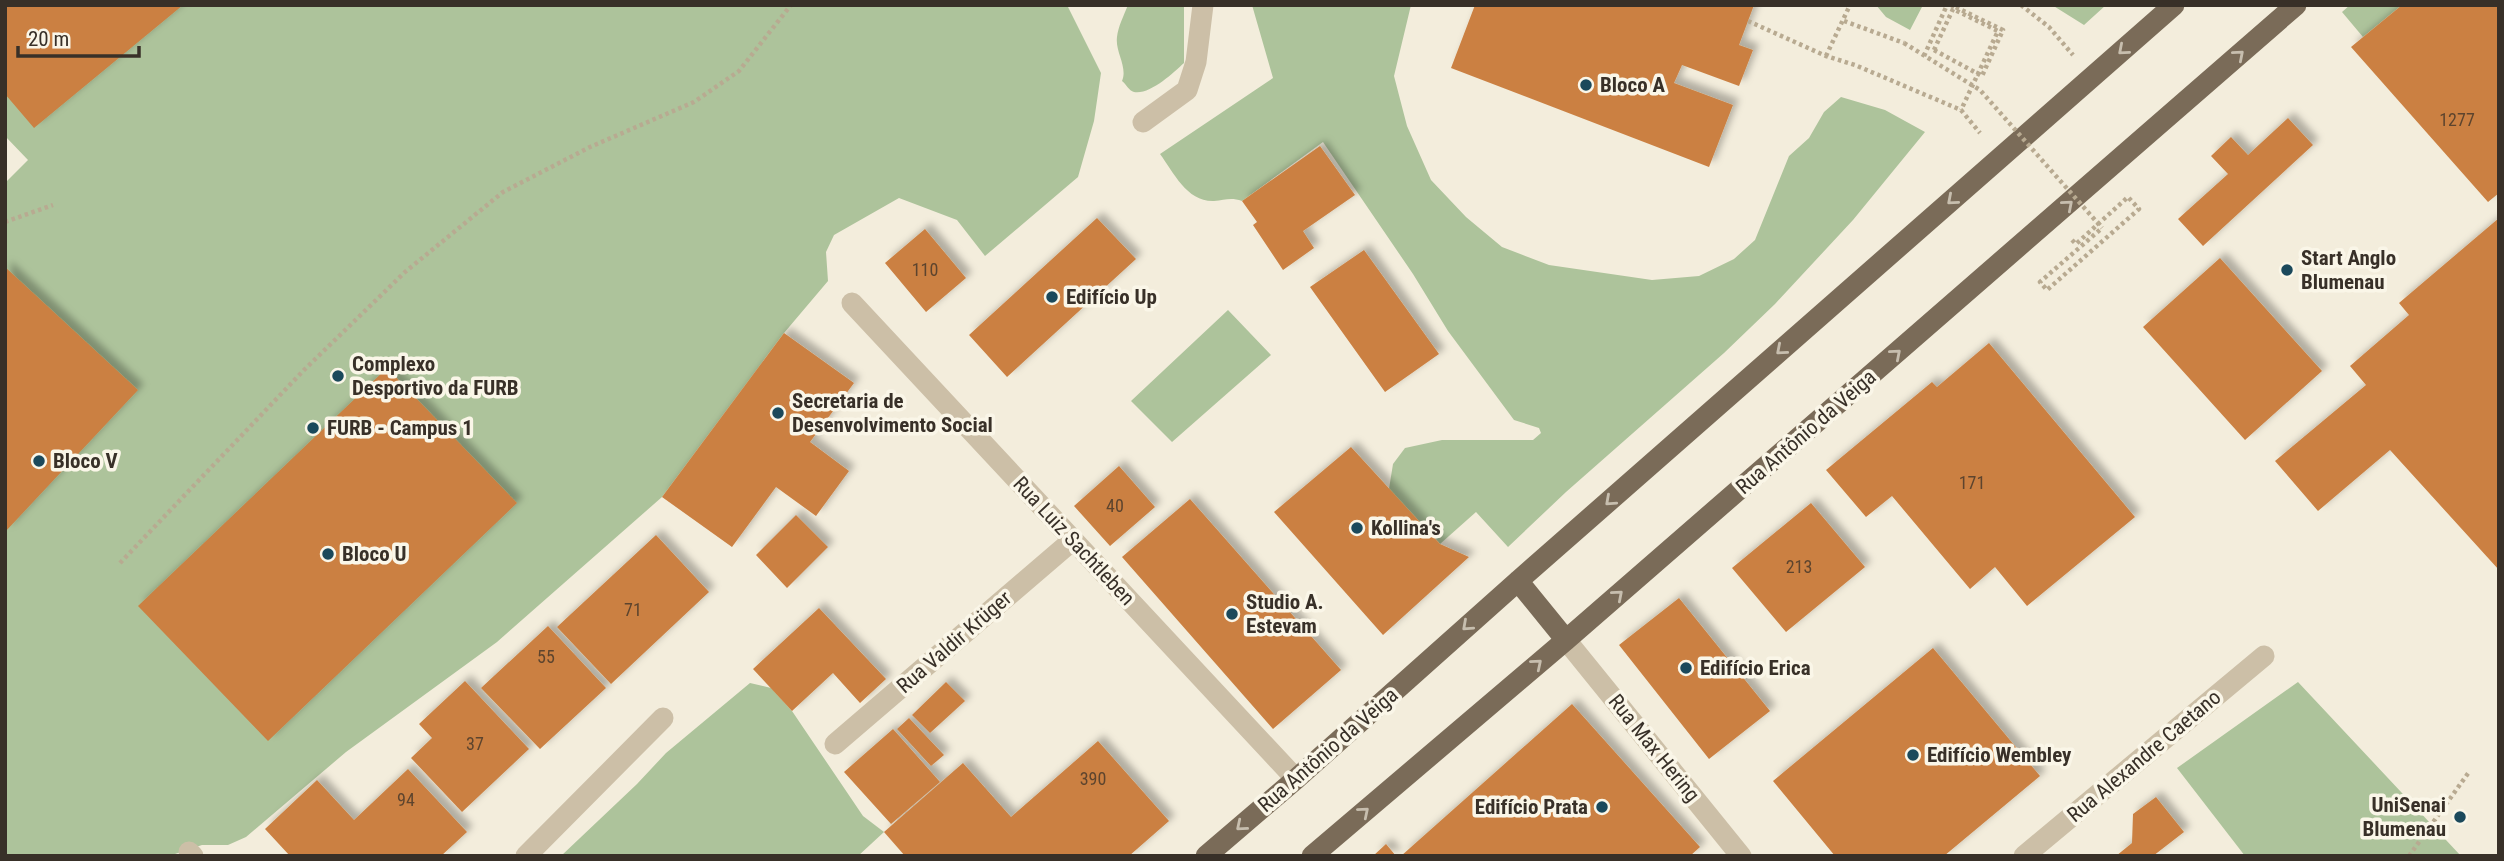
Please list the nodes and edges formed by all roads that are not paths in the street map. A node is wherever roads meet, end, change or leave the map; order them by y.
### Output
1 (1203, 5) edge
2 (2174, 5) edge
3 (2297, 5) edge
4 (1143, 122) dead end
5 (852, 303) dead end
6 (1073, 540) junction
7 (1518, 581) junction
8 (1566, 640) junction
9 (2264, 656) dead end
10 (663, 718) dead end
11 (835, 744) dead end
12 (1296, 779) junction
13 (526, 856) edge
14 (1206, 856) edge
15 (1312, 856) edge
16 (1741, 856) edge
17 (2024, 856) edge

1 - 4 street
2 -> 7 main road, Rua Antônio da Veiga
8 -> 3 main road, Rua Antônio da Veiga
5 - 6 street, Rua Luiz Sachtleben
6 - 11 street, Rua Valdir Krüger
6 - 12 street, Rua Luiz Sachtleben
7 - 8 main road
7 -> 12 main road, Rua Antônio da Veiga
15 -> 8 main road, Rua Antônio da Veiga
8 - 16 street, Rua Max Hering
9 - 17 street, Rua Alexandre Caetano
10 - 13 street
12 -> 14 main road, Rua Antônio da Veiga

